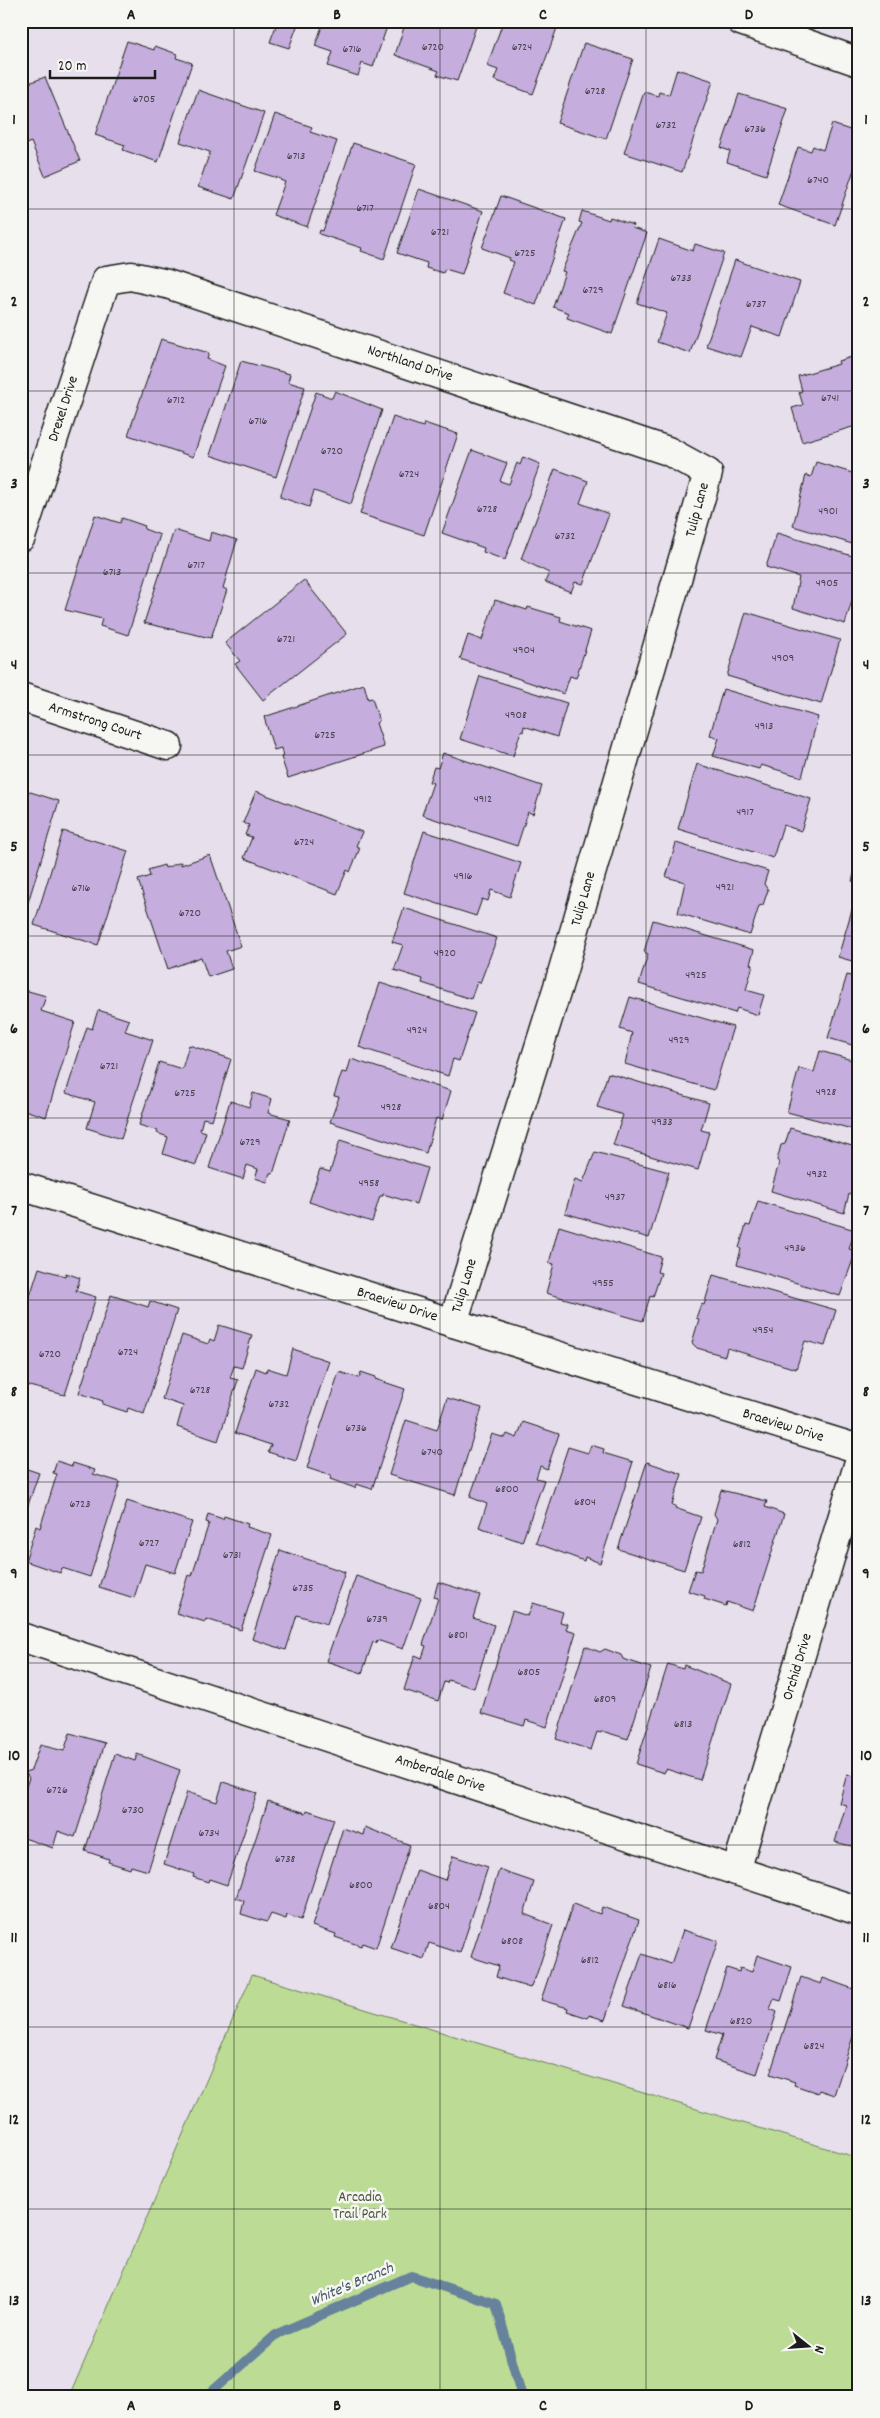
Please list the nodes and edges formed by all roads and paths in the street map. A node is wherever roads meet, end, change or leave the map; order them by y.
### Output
1 (741, 21) edge
2 (859, 62) edge
3 (106, 280) joint
4 (708, 472) joint
5 (21, 537) edge
6 (21, 698) edge
7 (168, 746) dead end
8 (21, 1186) edge
9 (453, 1323) junction
10 (859, 1449) edge
11 (859, 1462) edge
12 (21, 1637) edge
13 (736, 1871) junction
14 (859, 1911) edge

1 - 2 street
3 - 4 street, Northland Drive
3 - 5 street, Drexel Drive
4 - 9 street, Tulip Lane
6 - 7 street, Armstrong Court
8 - 9 street, Braeview Drive
9 - 10 street, Braeview Drive
11 - 13 street, Orchid Drive
12 - 13 street, Amberdale Drive
13 - 14 street, Amberdale Drive

